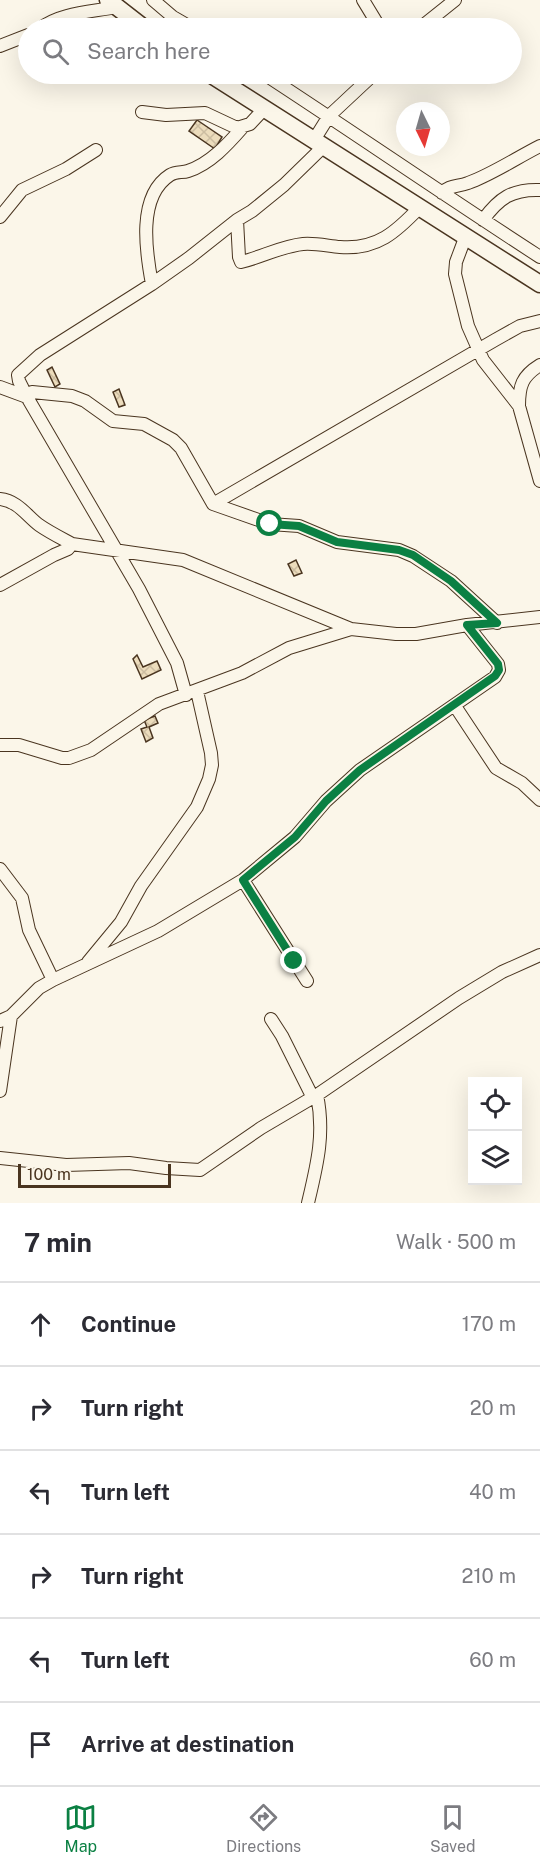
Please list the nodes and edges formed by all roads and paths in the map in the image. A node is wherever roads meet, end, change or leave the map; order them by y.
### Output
1 (153, 0) edge
2 (363, 0) edge
3 (455, 0) edge
4 (112, 3) edge
5 (62, 18) edge
6 (131, 18) edge
7 (175, 18) edge
8 (374, 18) edge
9 (432, 18) edge
10 (18, 39) edge
11 (0, 46) edge
12 (225, 84) edge
13 (279, 84) edge
14 (363, 84) edge
15 (264, 109) junction
16 (142, 112) dead end
17 (329, 116) junction
18 (242, 128) junction
19 (319, 143) junction
20 (540, 146) edge
21 (96, 150) dead end
22 (540, 190) edge
23 (442, 193) junction
24 (420, 207) junction
25 (0, 217) edge
26 (237, 220) junction
27 (483, 220) junction
28 (465, 238) junction
29 (540, 256) edge
30 (152, 284) junction
31 (540, 284) edge
32 (540, 321) edge
33 (478, 349) junction
34 (540, 365) edge
35 (0, 387) edge
36 (27, 397) junction
37 (519, 406) junction
38 (540, 481) edge
39 (0, 499) edge
40 (213, 504) junction
41 (72, 544) junction
42 (116, 551) junction
43 (0, 585) edge
44 (540, 616) edge
45 (497, 623) junction
46 (467, 625) junction
47 (351, 630) junction
48 (191, 693) junction
49 (455, 706) junction
50 (0, 745) edge
51 (540, 800) edge
52 (0, 869) edge
53 (243, 880) junction
54 (540, 956) edge
55 (87, 964) junction
56 (53, 980) junction
57 (307, 981) dead end
58 (6, 1018) edge
59 (271, 1019) dead end
60 (0, 1091) edge
61 (315, 1096) junction
62 (0, 1158) edge
63 (308, 1203) edge

1 - 7 street
2 - 8 street
3 - 9 street
4 - 5 street
4 - 6 highway
10 - 11 street
12 - 15 highway
13 - 17 street
14 - 17 street
15 - 18 street
15 - 19 highway
16 - 18 street
17 - 19 street
17 - 23 street
18 - 30 street
19 - 24 highway
19 - 26 street
20 - 23 street
21 - 25 street
22 - 27 street
23 - 27 street
24 - 26 street
24 - 28 highway
26 - 30 street
27 - 29 street
28 - 31 highway
28 - 33 street
30 - 36 street
32 - 33 street
33 - 37 street
33 - 40 street
34 - 37 street
35 - 36 street
36 - 40 street
36 - 42 street
37 - 38 street
39 - 41 street
40 - 45 street
41 - 42 street
41 - 43 street
42 - 47 street
42 - 48 street
44 - 45 street
45 - 46 street
46 - 47 street
46 - 49 street
47 - 48 street
48 - 50 street
48 - 55 street
49 - 51 street
49 - 53 street
52 - 56 street
53 - 55 street
53 - 57 street
54 - 61 street
55 - 56 street
56 - 58 street
58 - 60 street
59 - 61 street
61 - 62 street
61 - 63 street

